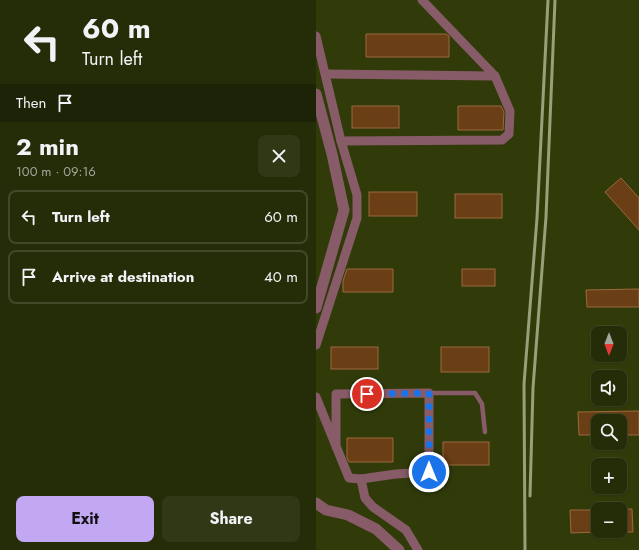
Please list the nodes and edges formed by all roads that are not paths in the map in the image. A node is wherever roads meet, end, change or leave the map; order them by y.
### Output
1 (422, 0) edge
2 (316, 36) edge
3 (326, 74) junction
4 (495, 76) junction
5 (316, 94) edge
6 (341, 141) junction
7 (316, 308) edge
8 (316, 344) edge
9 (429, 393) junction
10 (316, 397) edge
11 (485, 432) dead end
12 (336, 447) junction
13 (362, 479) junction
14 (316, 503) edge
15 (399, 550) edge
16 (418, 550) edge

1 - 4 street
2 - 3 street
3 - 4 street
3 - 6 street
4 - 6 street
5 - 7 street
6 - 8 street
9 - 11 lane
9 - 12 street
9 - 13 street
10 - 12 street
12 - 13 street
13 - 16 street
14 - 15 street

